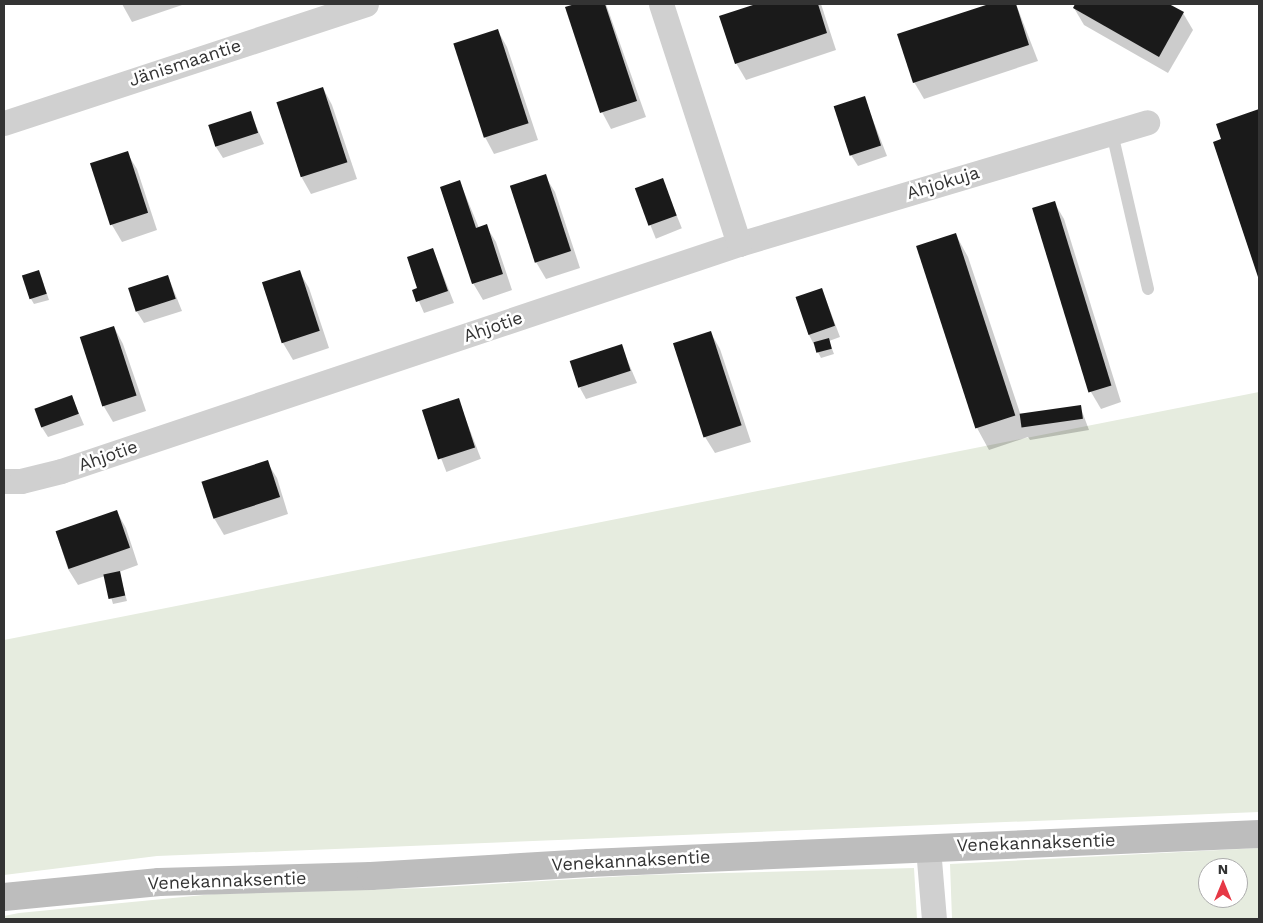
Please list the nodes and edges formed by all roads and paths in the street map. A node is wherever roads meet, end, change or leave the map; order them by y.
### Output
1 (366, 4) edge
2 (661, 4) edge
3 (1147, 122) dead end
4 (4, 123) edge
5 (1112, 133) junction
6 (739, 244) junction
7 (1148, 289) dead end
8 (4, 481) edge
9 (1259, 834) edge
10 (928, 848) junction
11 (4, 897) edge
12 (934, 919) edge

1 - 4 street, Jänismaantie
2 - 6 street
3 - 5 street, Ahjokuja
5 - 6 street, Ahjokuja
5 - 7 lane
6 - 8 street, Ahjotie
9 - 10 street, Venekannaksentie
10 - 11 street, Venekannaksentie
10 - 12 street

